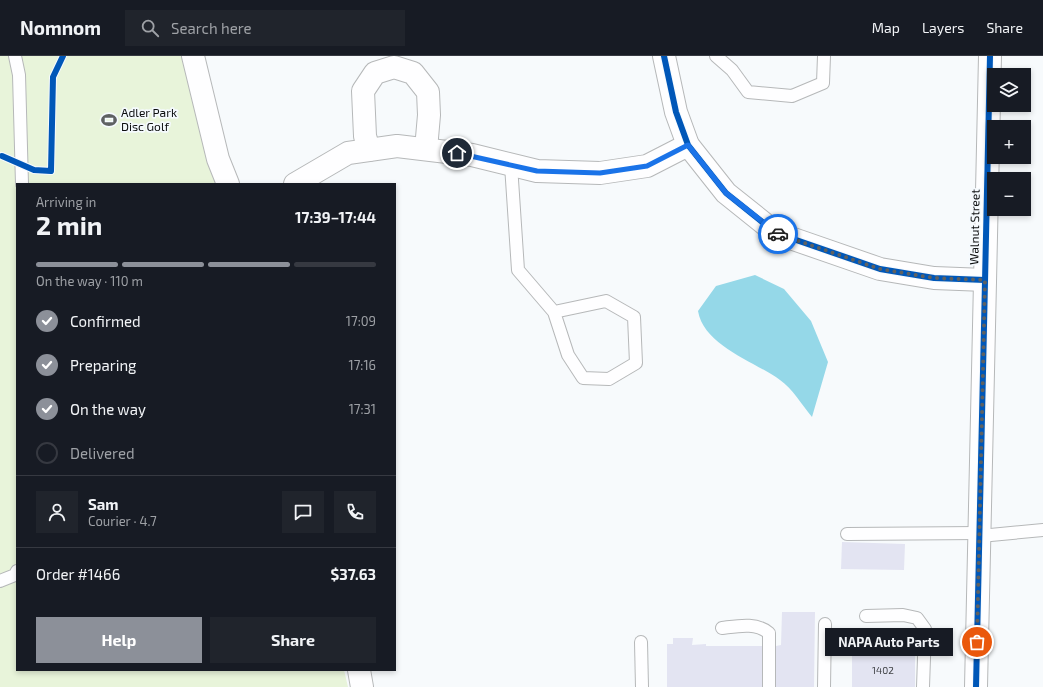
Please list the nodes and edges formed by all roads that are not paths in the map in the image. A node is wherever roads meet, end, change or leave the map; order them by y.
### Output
1 (15, 56) edge
2 (193, 56) edge
3 (664, 56) edge
4 (716, 56) edge
5 (824, 56) edge
6 (990, 56) edge
7 (688, 145) junction
8 (426, 149) junction
9 (369, 150) junction
10 (511, 164) junction
11 (22, 183) edge
12 (228, 183) edge
13 (297, 183) edge
14 (985, 280) junction
15 (554, 312) junction
16 (1043, 530) edge
17 (847, 534) dead end
18 (980, 535) junction
19 (16, 573) edge
20 (0, 581) edge
21 (866, 616) dead end
22 (825, 624) dead end
23 (722, 628) dead end
24 (641, 642) dead end
25 (359, 671) edge
26 (362, 687) edge
27 (642, 687) edge
28 (769, 687) edge
29 (824, 687) edge
30 (923, 687) edge
31 (976, 687) edge

1 - 11 lane
2 - 12 street
3 - 7 street
4 - 5 lane
6 - 14 street, Walnut Street
7 - 10 street
7 - 14 street
8 - 9 street
8 - 9 street
8 - 10 street
9 - 13 street
10 - 15 lane
14 - 18 street, Walnut Street
15 - 15 lane
16 - 18 lane
17 - 18 lane
18 - 31 street, Walnut Street
19 - 20 lane
21 - 30 lane
22 - 29 lane
23 - 28 lane
24 - 27 lane
25 - 26 street

